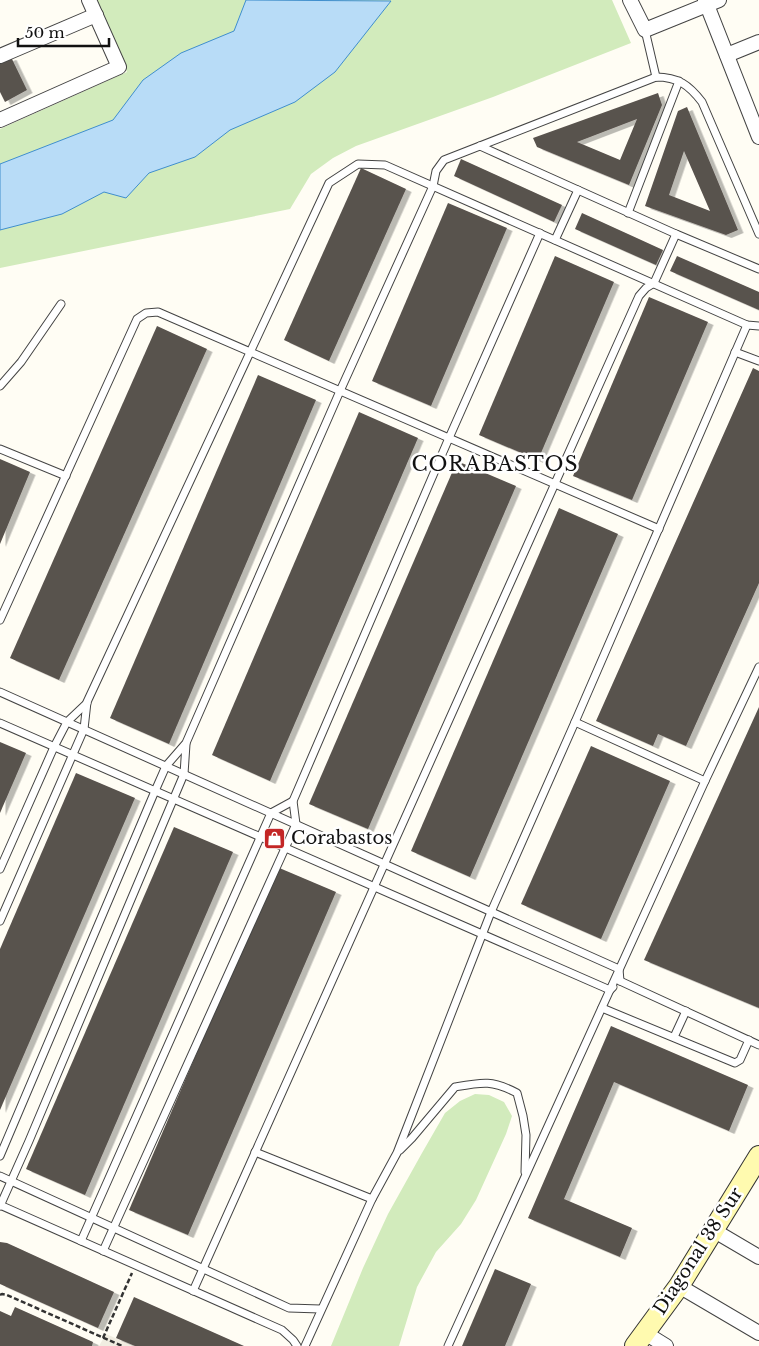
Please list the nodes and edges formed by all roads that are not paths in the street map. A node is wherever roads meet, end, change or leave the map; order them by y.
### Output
1 (89, 0) edge
2 (630, 0) edge
3 (710, 2) edge
4 (96, 15) junction
5 (646, 34) junction
6 (759, 42) edge
7 (727, 55) junction
8 (0, 56) edge
9 (656, 77) junction
10 (679, 81) junction
11 (753, 106) edge
12 (0, 120) edge
13 (759, 137) edge
14 (480, 146) junction
15 (433, 186) junction
16 (578, 190) junction
17 (628, 213) junction
18 (540, 233) junction
19 (676, 234) junction
20 (759, 234) edge
21 (555, 240) junction
22 (759, 269) edge
23 (654, 283) junction
24 (61, 304) dead end
25 (747, 324) junction
26 (759, 326) edge
27 (250, 352) junction
28 (735, 352) junction
29 (759, 361) edge
30 (0, 386) edge
31 (340, 391) junction
32 (449, 438) junction
33 (0, 449) edge
34 (66, 476) junction
35 (555, 484) junction
36 (659, 529) junction
37 (0, 620) edge
38 (759, 667) edge
39 (0, 692) edge
40 (87, 702) junction
41 (67, 722) junction
42 (575, 722) junction
43 (0, 723) edge
44 (84, 729) junction
45 (186, 743) junction
46 (54, 747) junction
47 (72, 755) junction
48 (166, 766) junction
49 (184, 774) junction
50 (705, 781) junction
51 (154, 791) junction
52 (174, 799) junction
53 (293, 801) junction
54 (271, 813) junction
55 (296, 824) junction
56 (260, 837) junction
57 (285, 848) junction
58 (385, 864) junction
59 (0, 869) edge
60 (375, 887) junction
61 (491, 912) junction
62 (0, 920) edge
63 (482, 934) junction
64 (619, 969) junction
65 (620, 981) junction
66 (610, 990) junction
67 (602, 1008) junction
68 (686, 1011) junction
69 (674, 1037) junction
70 (749, 1040) junction
71 (759, 1045) edge
72 (255, 1152) junction
73 (397, 1153) junction
74 (0, 1156) edge
75 (756, 1168) edge
76 (0, 1176) edge
77 (524, 1178) junction
78 (12, 1181) junction
79 (372, 1199) junction
80 (0, 1206) edge
81 (91, 1218) junction
82 (113, 1228) junction
83 (713, 1230) junction
84 (81, 1241) junction
85 (103, 1251) junction
86 (759, 1257) edge
87 (203, 1268) junction
88 (679, 1286) junction
89 (193, 1291) junction
90 (320, 1309) junction
91 (759, 1333) edge
92 (640, 1339) edge
93 (297, 1346) edge
94 (304, 1346) edge
95 (448, 1346) edge
96 (666, 1346) edge

1 - 4 street
2 - 5 street
3 - 5 street
3 - 7 street
4 - 8 street
4 - 12 street
5 - 9 lane
6 - 7 street
7 - 11 street
9 - 10 lane
9 - 14 lane
10 - 17 lane
10 - 20 lane
11 - 13 street
14 - 15 lane
14 - 16 lane
15 - 18 lane
15 - 27 lane
15 - 31 lane
16 - 17 lane
16 - 21 lane
17 - 19 lane
18 - 21 lane
18 - 32 lane
19 - 22 lane
19 - 23 lane
21 - 23 lane
23 - 25 lane
23 - 35 lane
24 - 30 lane
25 - 26 lane
25 - 28 lane
27 - 31 lane
27 - 34 lane
27 - 40 lane
28 - 29 lane
28 - 36 lane
31 - 32 lane
31 - 45 lane
32 - 35 lane
32 - 53 lane
33 - 34 lane
34 - 37 lane
35 - 36 lane
35 - 58 lane
36 - 42 lane
38 - 50 lane
39 - 41 lane
40 - 41 lane
40 - 44 lane
41 - 44 lane
41 - 46 lane
42 - 50 lane
42 - 61 lane
43 - 46 lane
44 - 47 lane
44 - 48 lane
45 - 48 lane
45 - 49 lane
46 - 47 lane
46 - 59 lane
47 - 51 lane
47 - 62 lane
48 - 49 lane
48 - 51 lane
49 - 52 lane
49 - 54 lane
50 - 64 lane
51 - 52 lane
51 - 74 lane
52 - 56 lane
52 - 78 lane
53 - 54 lane
53 - 55 lane
54 - 55 lane
54 - 56 lane
55 - 57 lane
55 - 58 lane
56 - 57 lane
56 - 81 lane
57 - 60 lane
57 - 82 lane
58 - 60 lane
58 - 61 lane
60 - 63 lane
60 - 72 lane
61 - 63 lane
61 - 64 lane
63 - 66 lane
63 - 73 lane
64 - 65 lane
64 - 66 lane
65 - 66 lane
65 - 68 lane
66 - 67 lane
67 - 69 lane
67 - 77 lane
68 - 69 lane
68 - 70 lane
69 - 70 lane
70 - 71 lane
72 - 79 lane
72 - 87 lane
73 - 77 lane
73 - 79 lane
75 - 83 street, Diagonal 38 Sur
76 - 78 lane
77 - 95 lane
78 - 80 lane
78 - 81 lane
79 - 90 lane
80 - 84 lane
81 - 82 lane
81 - 84 lane
82 - 85 lane
82 - 87 lane
83 - 86 street
83 - 88 street, Diagonal 38 Sur
84 - 85 lane
85 - 89 lane
87 - 89 lane
87 - 90 lane
88 - 91 street
88 - 92 street, Diagonal 38 Sur
89 - 93 lane
90 - 94 lane
92 - 96 street

